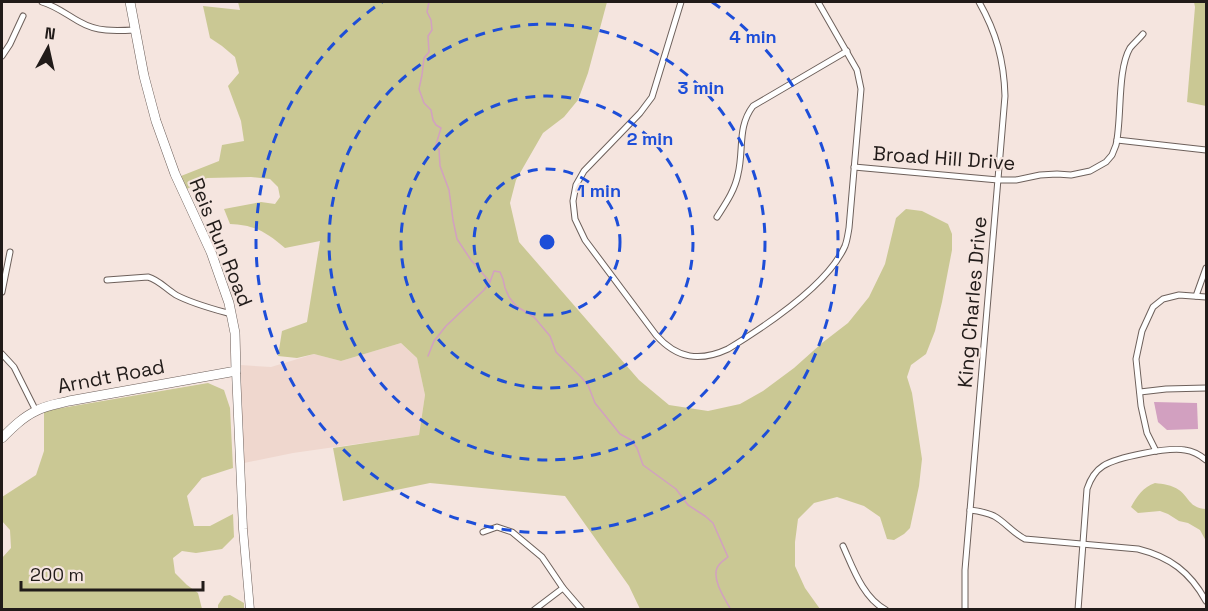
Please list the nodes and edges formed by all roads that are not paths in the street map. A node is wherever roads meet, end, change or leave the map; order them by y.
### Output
1 (42, 2) edge
2 (130, 2) edge
3 (681, 2) edge
4 (818, 2) edge
5 (979, 2) edge
6 (23, 16) dead end
7 (135, 30) junction
8 (1143, 34) dead end
9 (847, 51) junction
10 (2, 56) edge
11 (1117, 140) junction
12 (1206, 150) edge
13 (854, 167) junction
14 (998, 180) junction
15 (717, 217) dead end
16 (10, 252) dead end
17 (1206, 268) edge
18 (107, 280) dead end
19 (2, 292) edge
20 (1196, 296) junction
21 (1206, 297) edge
22 (233, 314) junction
23 (2, 354) edge
24 (236, 371) junction
25 (1206, 388) edge
26 (1140, 392) junction
27 (36, 411) junction
28 (2, 438) edge
29 (1156, 451) junction
30 (1206, 460) edge
31 (970, 510) junction
32 (483, 531) dead end
33 (1083, 545) junction
34 (843, 546) dead end
35 (563, 588) junction
36 (1206, 601) edge
37 (250, 609) edge
38 (534, 609) edge
39 (582, 609) edge
40 (886, 609) edge
41 (964, 609) edge
42 (1078, 609) edge

1 - 7 street
2 - 7 main road, Reis Run Road
3 - 13 street
4 - 9 street
5 - 14 street, King Charles Drive
6 - 10 street
7 - 22 main road, Reis Run Road
8 - 11 street, Broad Hill Drive
9 - 13 street
9 - 15 street
11 - 12 street
11 - 14 street, Broad Hill Drive
13 - 14 street, Broad Hill Drive
14 - 31 street, King Charles Drive
16 - 19 street
17 - 20 street
18 - 22 street
20 - 21 street
20 - 26 street
22 - 24 main road, Reis Run Road
23 - 27 street
24 - 27 main road, Arndt Road
24 - 37 street, Reis Run Road
25 - 26 street
26 - 29 street
27 - 28 main road, Arndt Road
29 - 30 street
29 - 33 street
31 - 33 street
31 - 41 street, King Charles Drive
32 - 35 street
33 - 36 street
33 - 42 street
34 - 40 street
35 - 38 street
35 - 39 street

